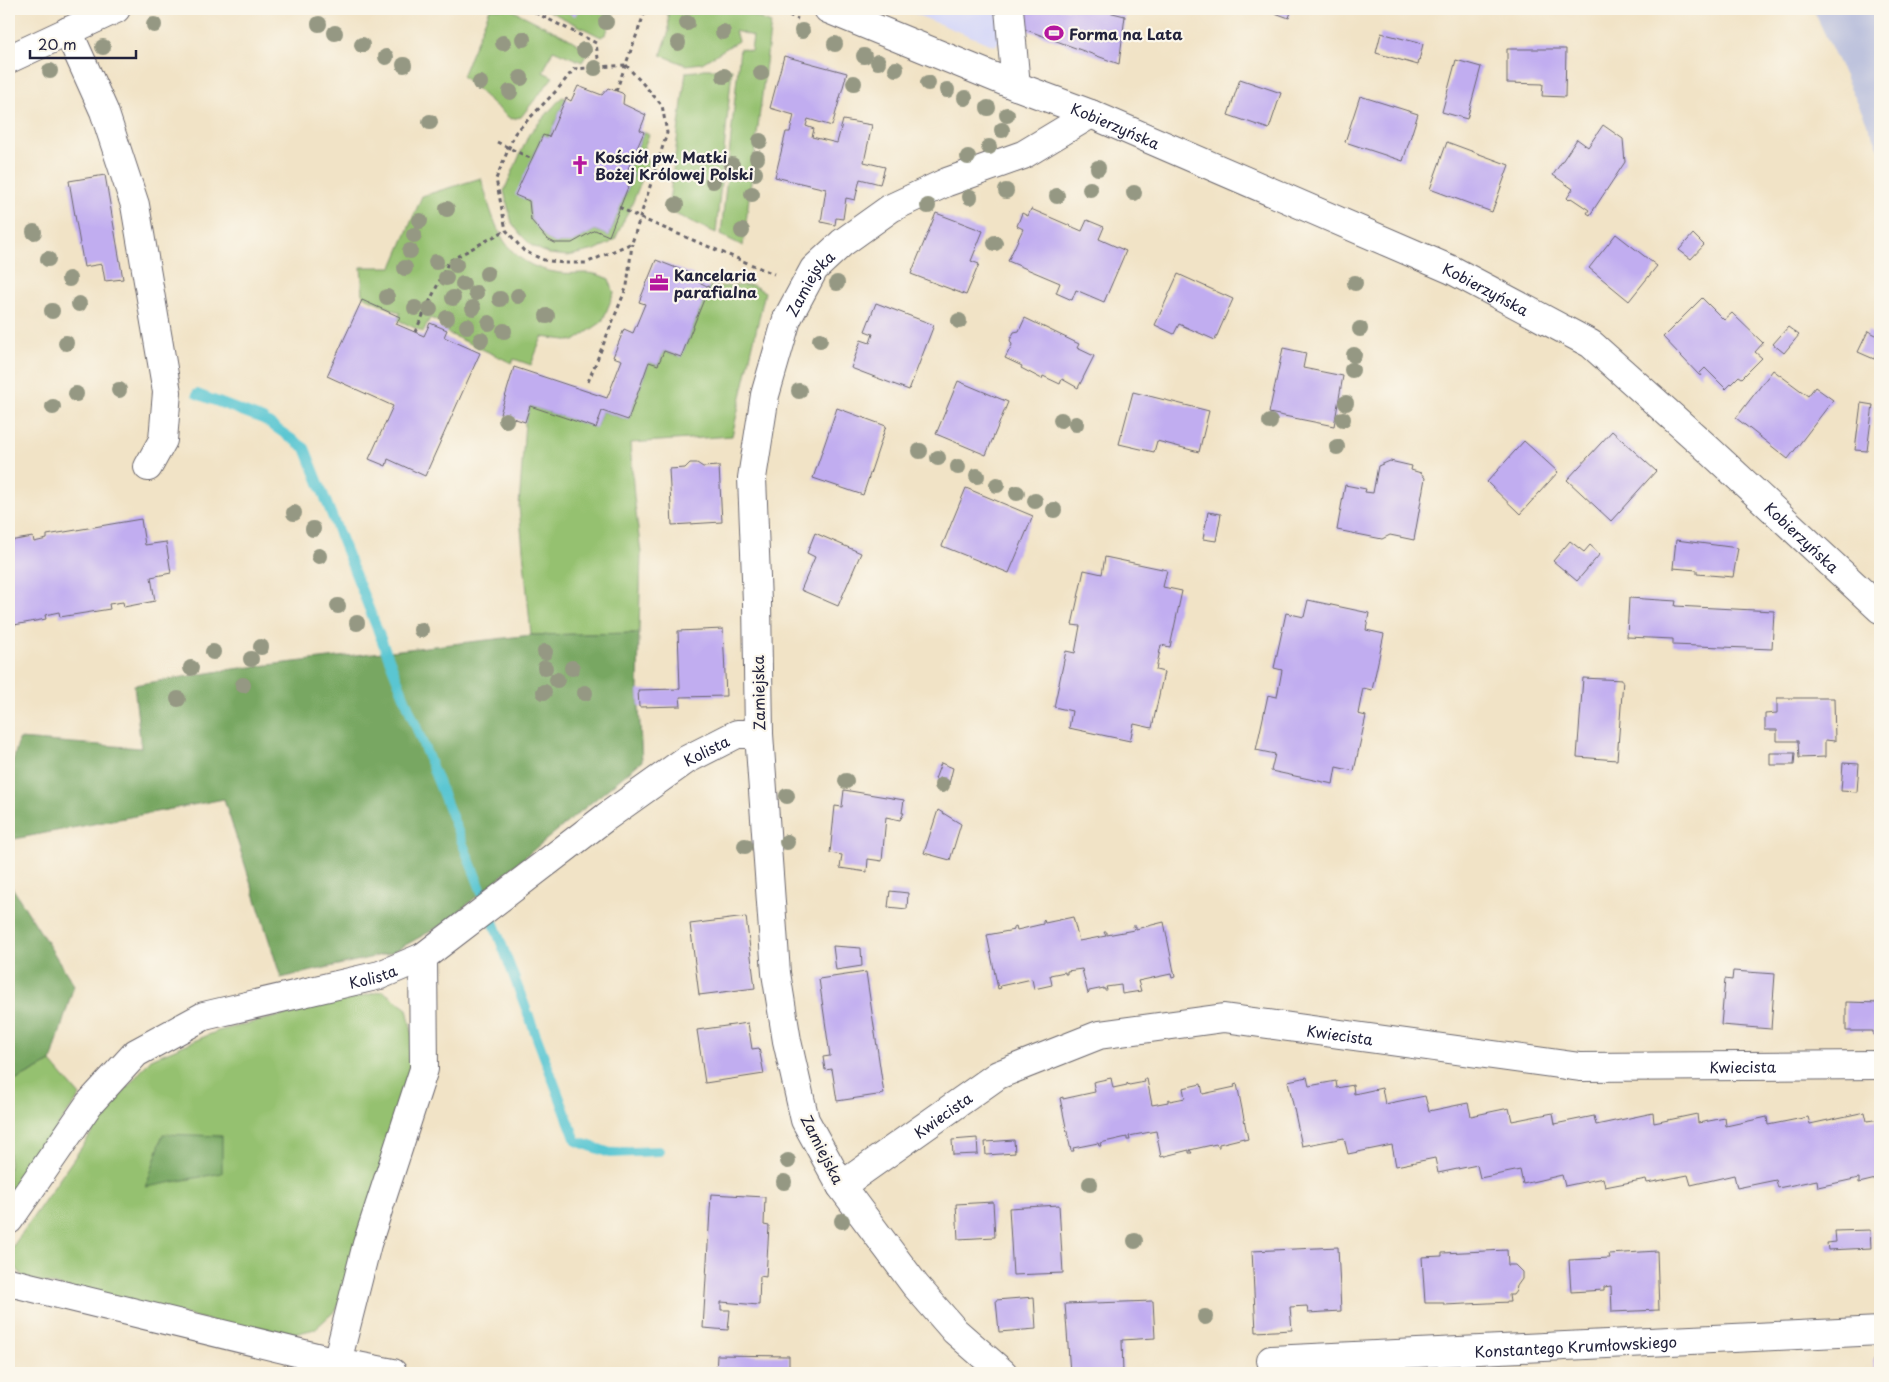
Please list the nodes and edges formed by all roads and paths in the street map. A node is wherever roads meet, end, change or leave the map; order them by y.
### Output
1 (116, 9) edge
2 (528, 9) edge
3 (646, 9) edge
4 (774, 9) edge
5 (828, 9) edge
6 (1009, 9) edge
7 (801, 20) dead end
8 (68, 31) junction
9 (9, 59) edge
10 (626, 65) junction
11 (599, 66) junction
12 (1016, 86) junction
13 (616, 91) dead end
14 (1091, 114) junction
15 (497, 142) dead end
16 (509, 148) junction
17 (532, 160) dead end
18 (619, 207) dead end
19 (640, 218) junction
20 (506, 230) junction
21 (632, 243) junction
22 (804, 287) junction
23 (415, 332) dead end
24 (588, 382) dead end
25 (148, 467) dead end
26 (1880, 609) edge
27 (759, 734) junction
28 (422, 957) junction
29 (1880, 1065) edge
30 (841, 1186) junction
31 (9, 1220) edge
32 (9, 1282) edge
33 (1880, 1331) edge
34 (1271, 1360) dead end
35 (337, 1362) junction
36 (393, 1373) edge
37 (1003, 1373) edge

1 - 8 street
2 - 11 path
3 - 10 path
4 - 7 path
5 - 12 street, Kobierzyńska
6 - 12 street
8 - 9 street
8 - 25 street
10 - 11 path
10 - 13 path
10 - 19 path
11 - 16 path
12 - 14 street, Kobierzyńska
14 - 22 street, Zamiejska
14 - 26 street, Kobierzyńska
15 - 16 path
16 - 17 path
16 - 20 path
18 - 19 path
19 - 21 path
19 - 22 path
20 - 21 path
20 - 23 path
21 - 24 path
22 - 27 street, Zamiejska
27 - 28 street, Kolista
27 - 30 street, Zamiejska
28 - 31 street, Kolista
28 - 35 street
29 - 30 street, Kwiecista
30 - 37 street, Zamiejska
32 - 35 street
33 - 34 street, Konstantego Krumłowskiego
35 - 36 street

